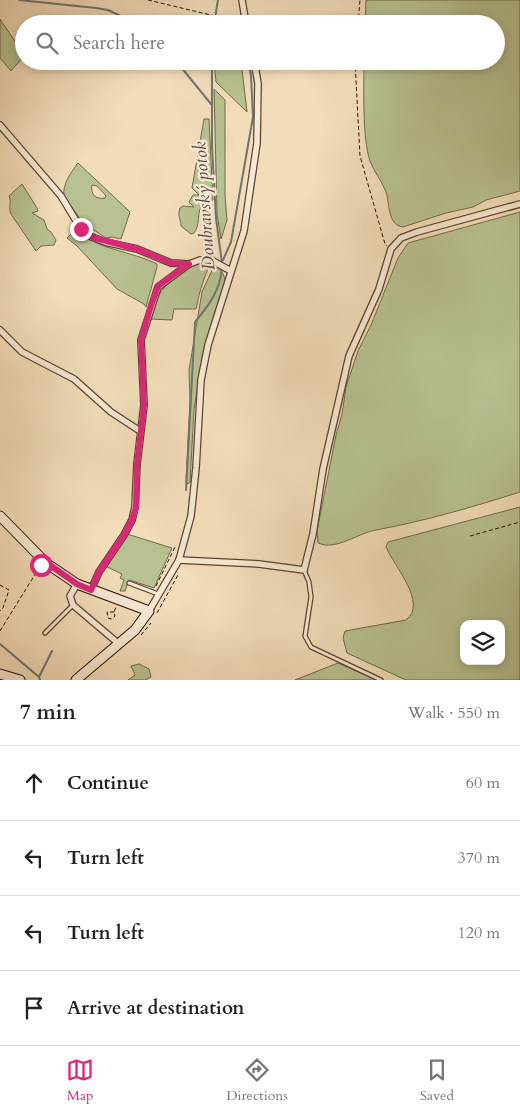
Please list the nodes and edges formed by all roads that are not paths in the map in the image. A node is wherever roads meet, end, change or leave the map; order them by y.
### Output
1 (242, 0) edge
2 (244, 15) edge
3 (256, 70) edge
4 (0, 126) edge
5 (520, 204) edge
6 (189, 264) junction
7 (231, 271) junction
8 (0, 330) edge
9 (140, 431) junction
10 (0, 516) edge
11 (178, 560) junction
12 (304, 570) junction
13 (129, 583) dead end
14 (77, 584) junction
15 (91, 590) junction
16 (156, 593) junction
17 (73, 605) junction
18 (149, 611) junction
19 (45, 633) dead end
20 (119, 644) junction
21 (0, 674) edge
22 (20, 680) edge
23 (76, 680) edge
24 (381, 680) edge

1 - 2 street
3 - 7 street
4 - 6 street
5 - 12 street
6 - 7 street
6 - 9 street
7 - 11 street
8 - 9 street
9 - 15 street
10 - 14 street
11 - 12 street
11 - 16 street
12 - 24 lane
13 - 16 lane
14 - 15 street
14 - 17 street
15 - 18 street
16 - 18 street
17 - 19 lane
17 - 20 street
18 - 20 street
20 - 23 street
21 - 22 street

